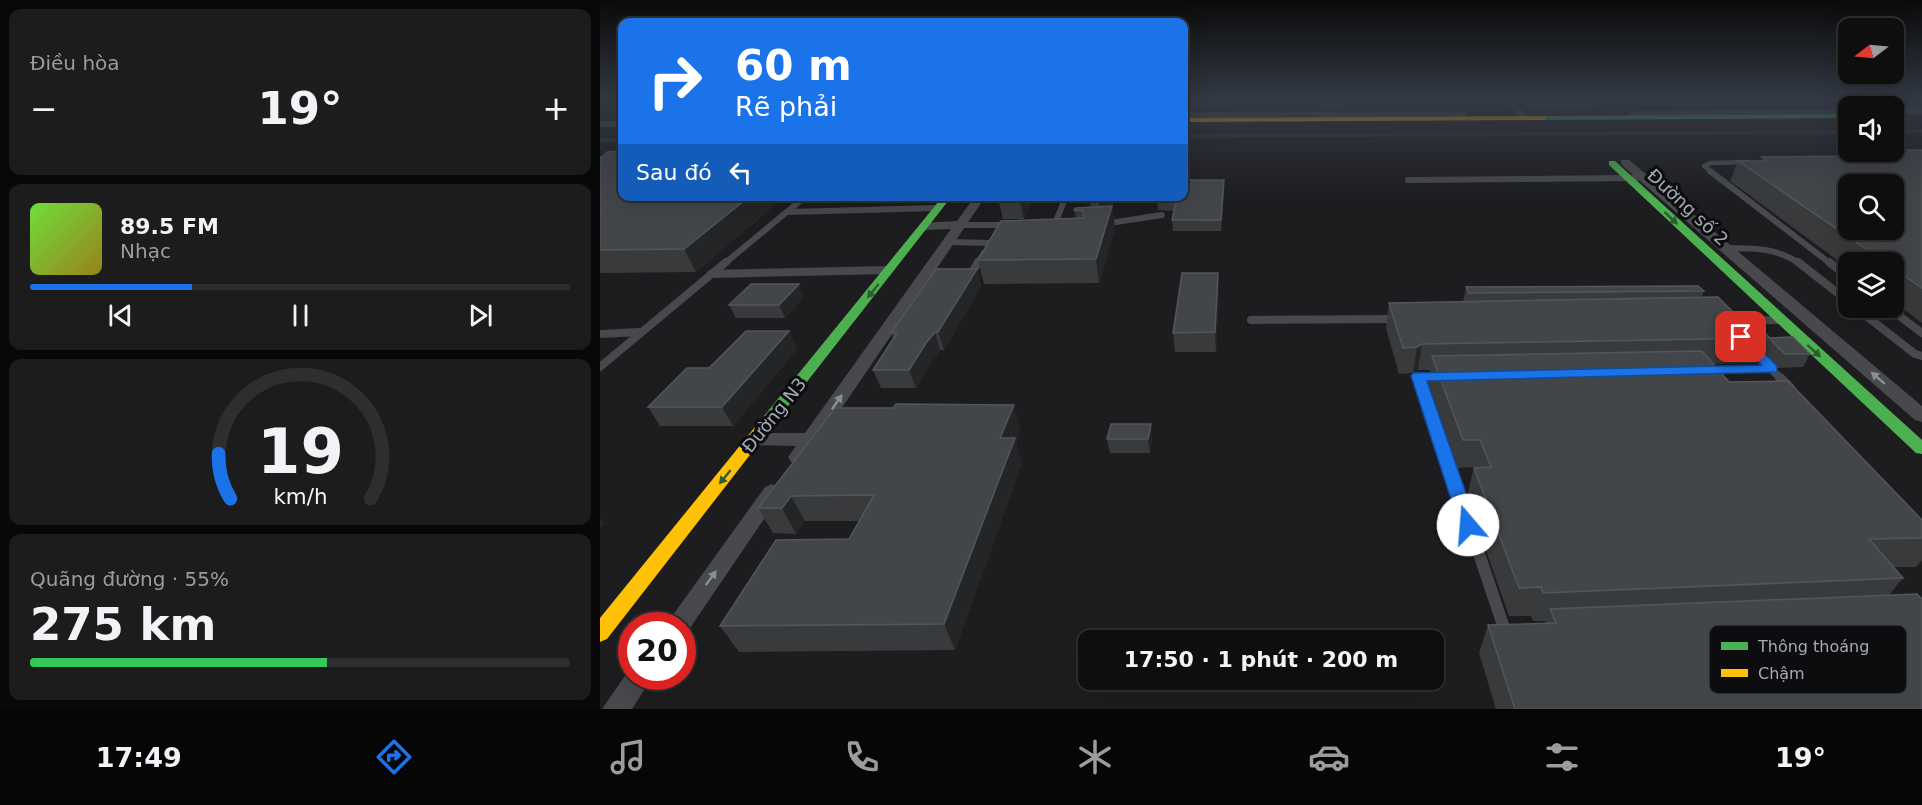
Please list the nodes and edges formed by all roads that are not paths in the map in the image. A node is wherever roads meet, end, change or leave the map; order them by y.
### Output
1 (1618, 162) dead end
2 (1758, 162) edge
3 (1636, 178) junction
4 (1408, 180) dead end
5 (800, 201) edge
6 (944, 201) edge
7 (978, 201) edge
8 (1064, 201) edge
9 (939, 208) junction
10 (788, 212) junction
11 (1162, 215) dead end
12 (1043, 224) edge
13 (1055, 224) junction
14 (1067, 224) edge
15 (1090, 224) edge
16 (961, 225) junction
17 (1020, 225) edge
18 (925, 226) junction
19 (949, 242) junction
20 (1728, 248) junction
21 (1838, 269) edge
22 (890, 270) junction
23 (711, 274) junction
24 (968, 280) edge
25 (1838, 294) edge
26 (1869, 318) edge
27 (1902, 318) edge
28 (1403, 319) edge
29 (1251, 320) dead end
30 (1780, 320) junction
31 (1733, 329) edge
32 (640, 332) junction
33 (1922, 333) edge
34 (600, 334) edge
35 (1749, 345) edge
36 (1922, 356) edge
37 (600, 367) edge
38 (1772, 369) junction
39 (1701, 370) edge
40 (1453, 376) edge
41 (1797, 395) edge
42 (1922, 416) edge
43 (811, 439) junction
44 (754, 440) junction
45 (1922, 449) edge
46 (686, 612) edge
47 (1515, 631) edge
48 (600, 633) edge
49 (630, 690) edge
50 (616, 709) edge

1 - 3 street
2 - 21 lane
3 - 4 lane
3 - 20 street, Đường số 2
3 -> 30 street, Đường số 2
5 - 10 lane
6 - 9 street, Đường N3
7 - 16 street
8 - 13 lane
9 - 10 lane
9 - 18 street, Đường N3
10 - 23 lane
11 - 15 lane
12 - 13 lane
13 - 14 lane
16 - 17 lane
16 - 18 street
16 - 19 street
18 - 22 street, Đường N3
19 - 24 lane
43 -> 19 street
20 - 25 lane
42 -> 20 street, Đường số 2
22 - 23 lane
22 -> 44 street, Đường N3
23 - 32 lane
26 - 36 lane
27 - 33 lane
28 - 29 lane
30 - 31 lane
30 -> 45 street, Đường số 2
32 - 34 lane
32 - 37 lane
35 - 38 lane
38 - 39 lane
38 - 41 lane
40 - 47 lane
43 - 44 street
46 -> 43 street
44 -> 48 street, Đường N3
49 - 50 street

